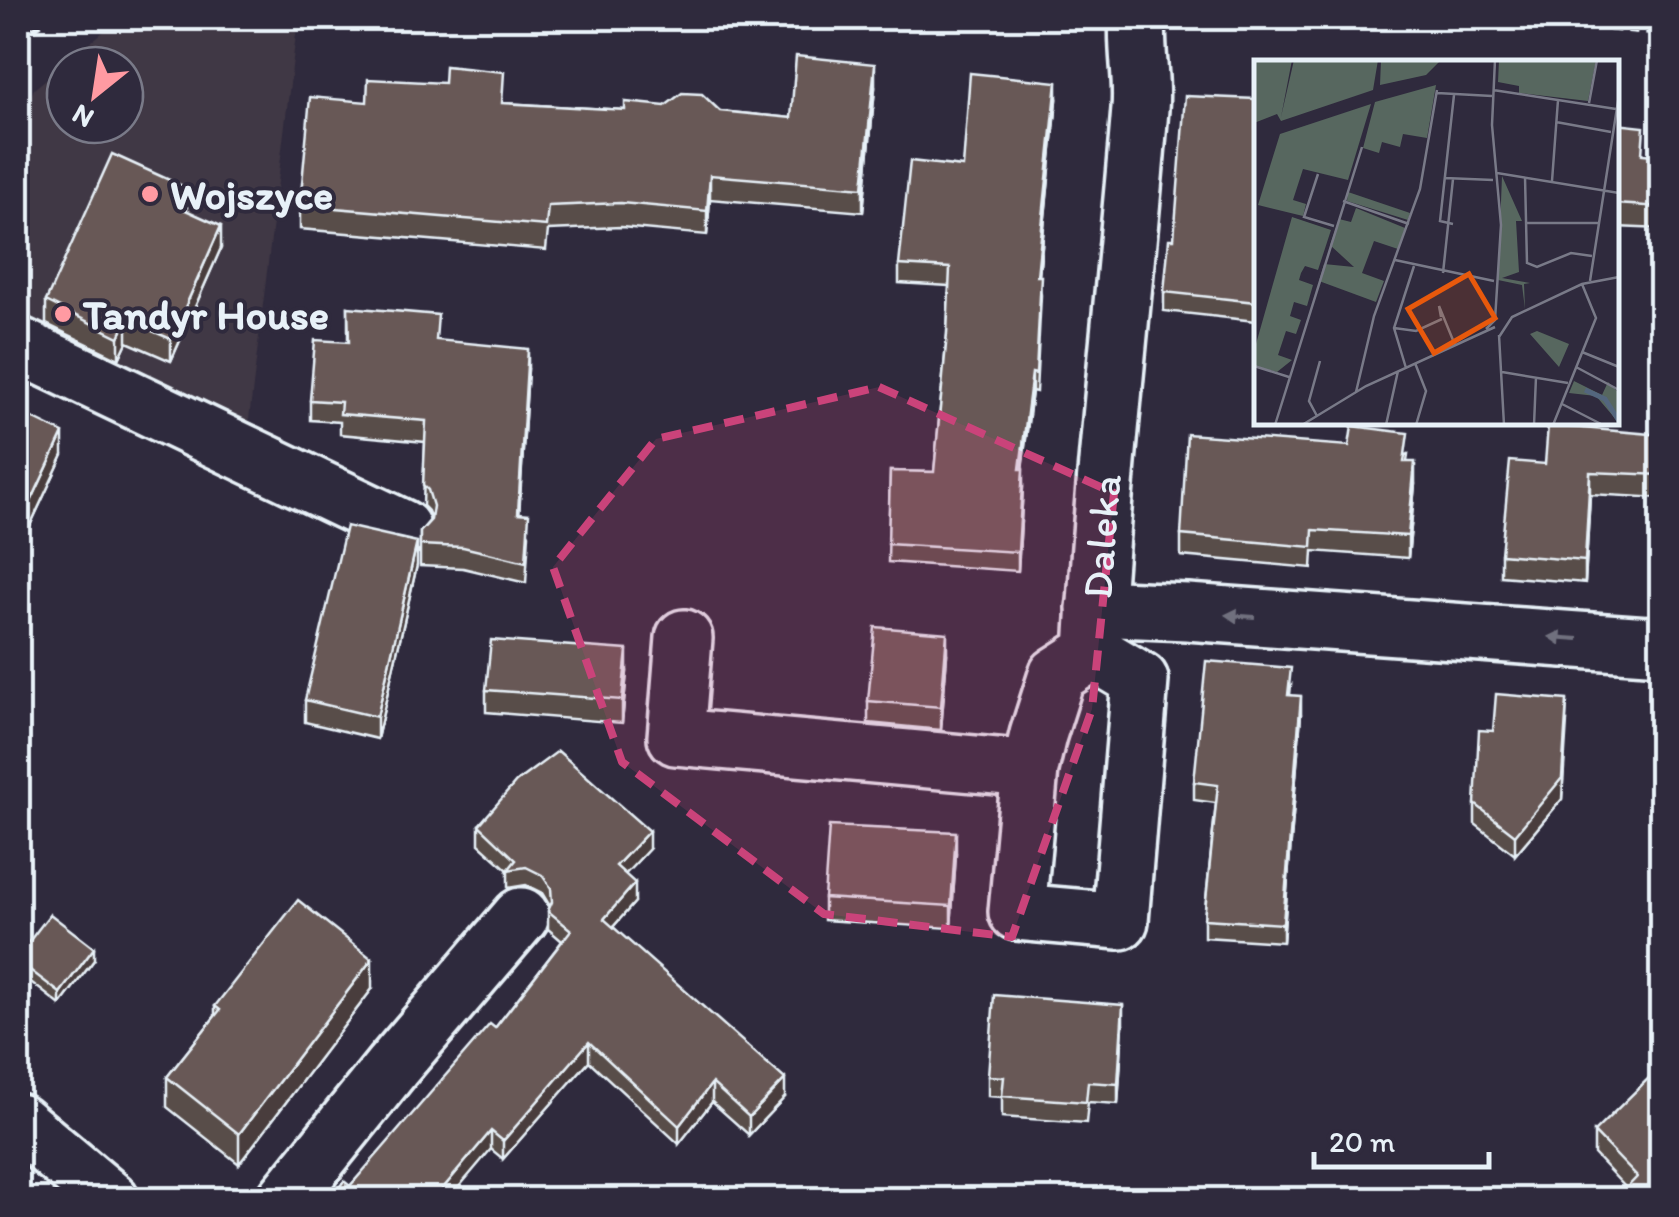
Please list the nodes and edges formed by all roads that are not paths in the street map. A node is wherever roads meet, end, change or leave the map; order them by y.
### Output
1 (1138, 18) edge
2 (18, 345) edge
3 (402, 528) dead end
4 (1094, 630) junction
5 (684, 638) dead end
6 (1662, 646) edge
7 (1030, 769) junction
8 (522, 916) dead end
9 (18, 1122) edge
10 (112, 1200) edge
11 (285, 1200) edge

1 - 4 street, Daleka
2 - 3 street
6 -> 4 street, Daleka
4 - 7 street
4 - 7 street, Daleka
5 - 7 street
8 - 11 street
9 - 10 street

